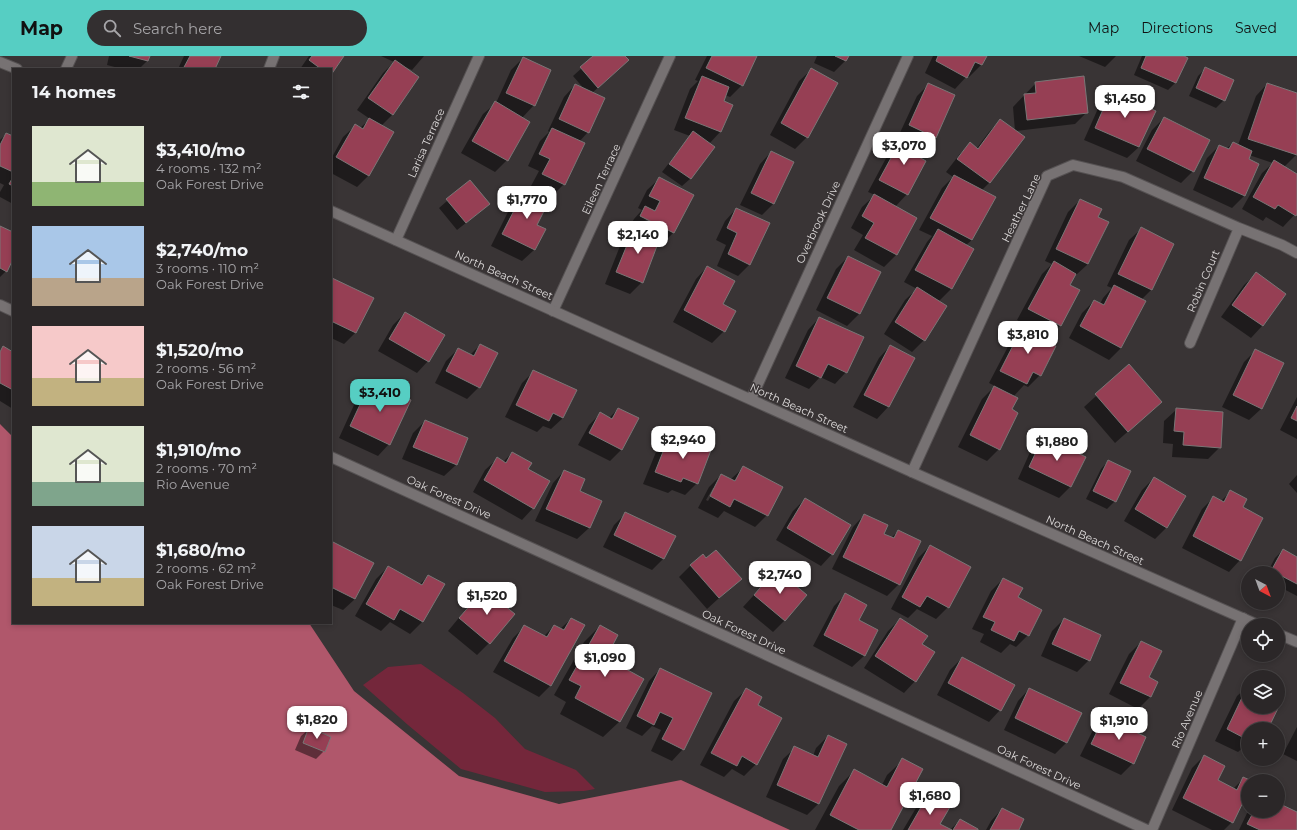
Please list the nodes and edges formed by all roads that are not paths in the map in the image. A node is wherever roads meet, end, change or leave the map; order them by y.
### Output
1 (72, 56) edge
2 (274, 56) edge
3 (479, 56) edge
4 (670, 56) edge
5 (908, 56) edge
6 (0, 62) edge
7 (15, 68) edge
8 (66, 68) edge
9 (269, 68) edge
10 (332, 211) edge
11 (1239, 228) junction
12 (396, 240) junction
13 (1297, 253) edge
14 (0, 305) edge
15 (12, 311) edge
16 (553, 311) junction
17 (1190, 343) dead end
18 (751, 399) junction
19 (332, 457) edge
20 (912, 472) junction
21 (1243, 618) edge
22 (1241, 623) edge
23 (1285, 637) edge
24 (1297, 642) edge
25 (1147, 830) edge
26 (1152, 830) edge

1 - 8 street
2 - 9 street
3 - 12 street, Larisa Terrace
4 - 16 street, Eileen Terrace
5 - 18 street, Overbrook Drive
6 - 7 street
10 - 12 street, North Beach Street
11 - 13 street, Heather Lane
11 - 17 street, Robin Court
11 - 20 street, Heather Lane
12 - 16 street, North Beach Street
14 - 15 street
16 - 18 street, North Beach Street
18 - 20 street, North Beach Street
19 - 25 street, Oak Forest Drive
20 - 21 street, North Beach Street
22 - 26 street, Rio Avenue
23 - 24 street

